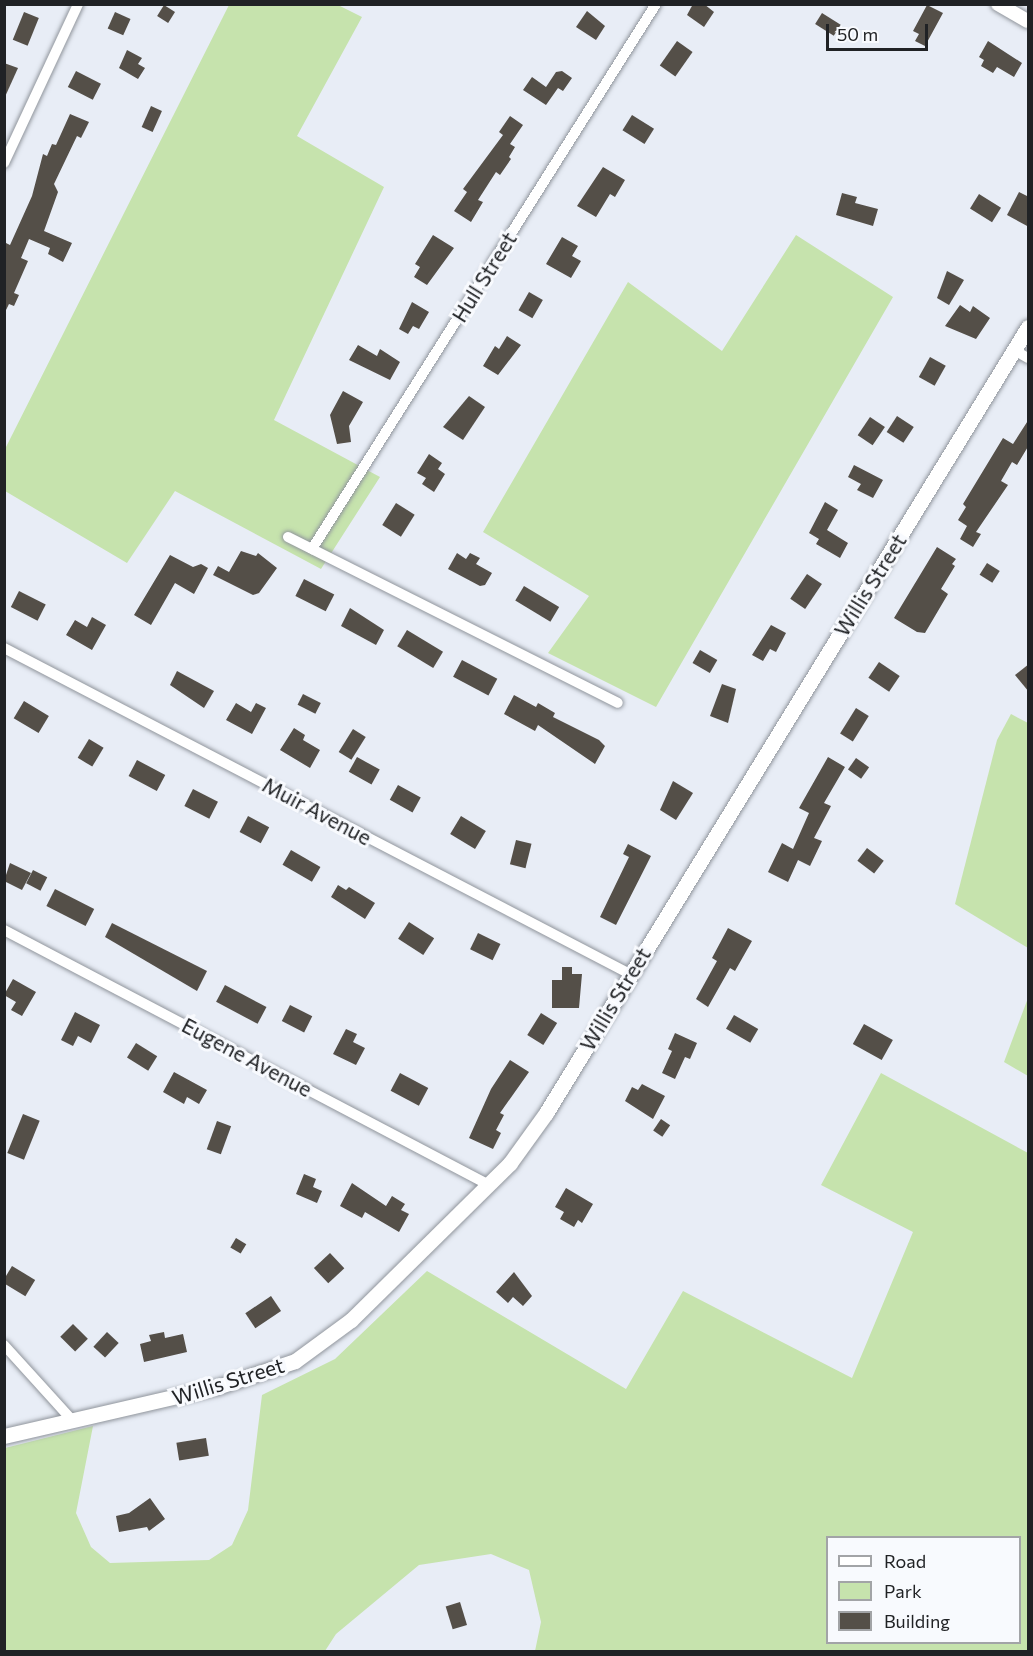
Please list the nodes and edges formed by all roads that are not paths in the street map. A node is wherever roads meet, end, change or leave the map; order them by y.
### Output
1 (78, 4) edge
2 (656, 4) edge
3 (998, 4) edge
4 (1029, 21) edge
5 (4, 163) edge
6 (1029, 327) edge
7 (1014, 350) junction
8 (1029, 358) edge
9 (288, 537) dead end
10 (312, 549) junction
11 (4, 648) edge
12 (618, 704) dead end
13 (4, 930) edge
14 (630, 974) junction
15 (489, 1185) junction
16 (4, 1345) edge
17 (72, 1420) junction
18 (4, 1436) edge

1 - 5 street
2 - 10 street, Hull Street
3 - 4 street
6 - 7 main road, Willis Street
7 - 8 street
7 - 14 main road, Willis Street
9 - 10 street
10 - 12 street
11 - 14 street, Muir Avenue
13 - 15 street, Eugene Avenue
14 - 15 main road, Willis Street
15 - 17 main road, Willis Street
16 - 17 street
17 - 18 main road, Willis Street

